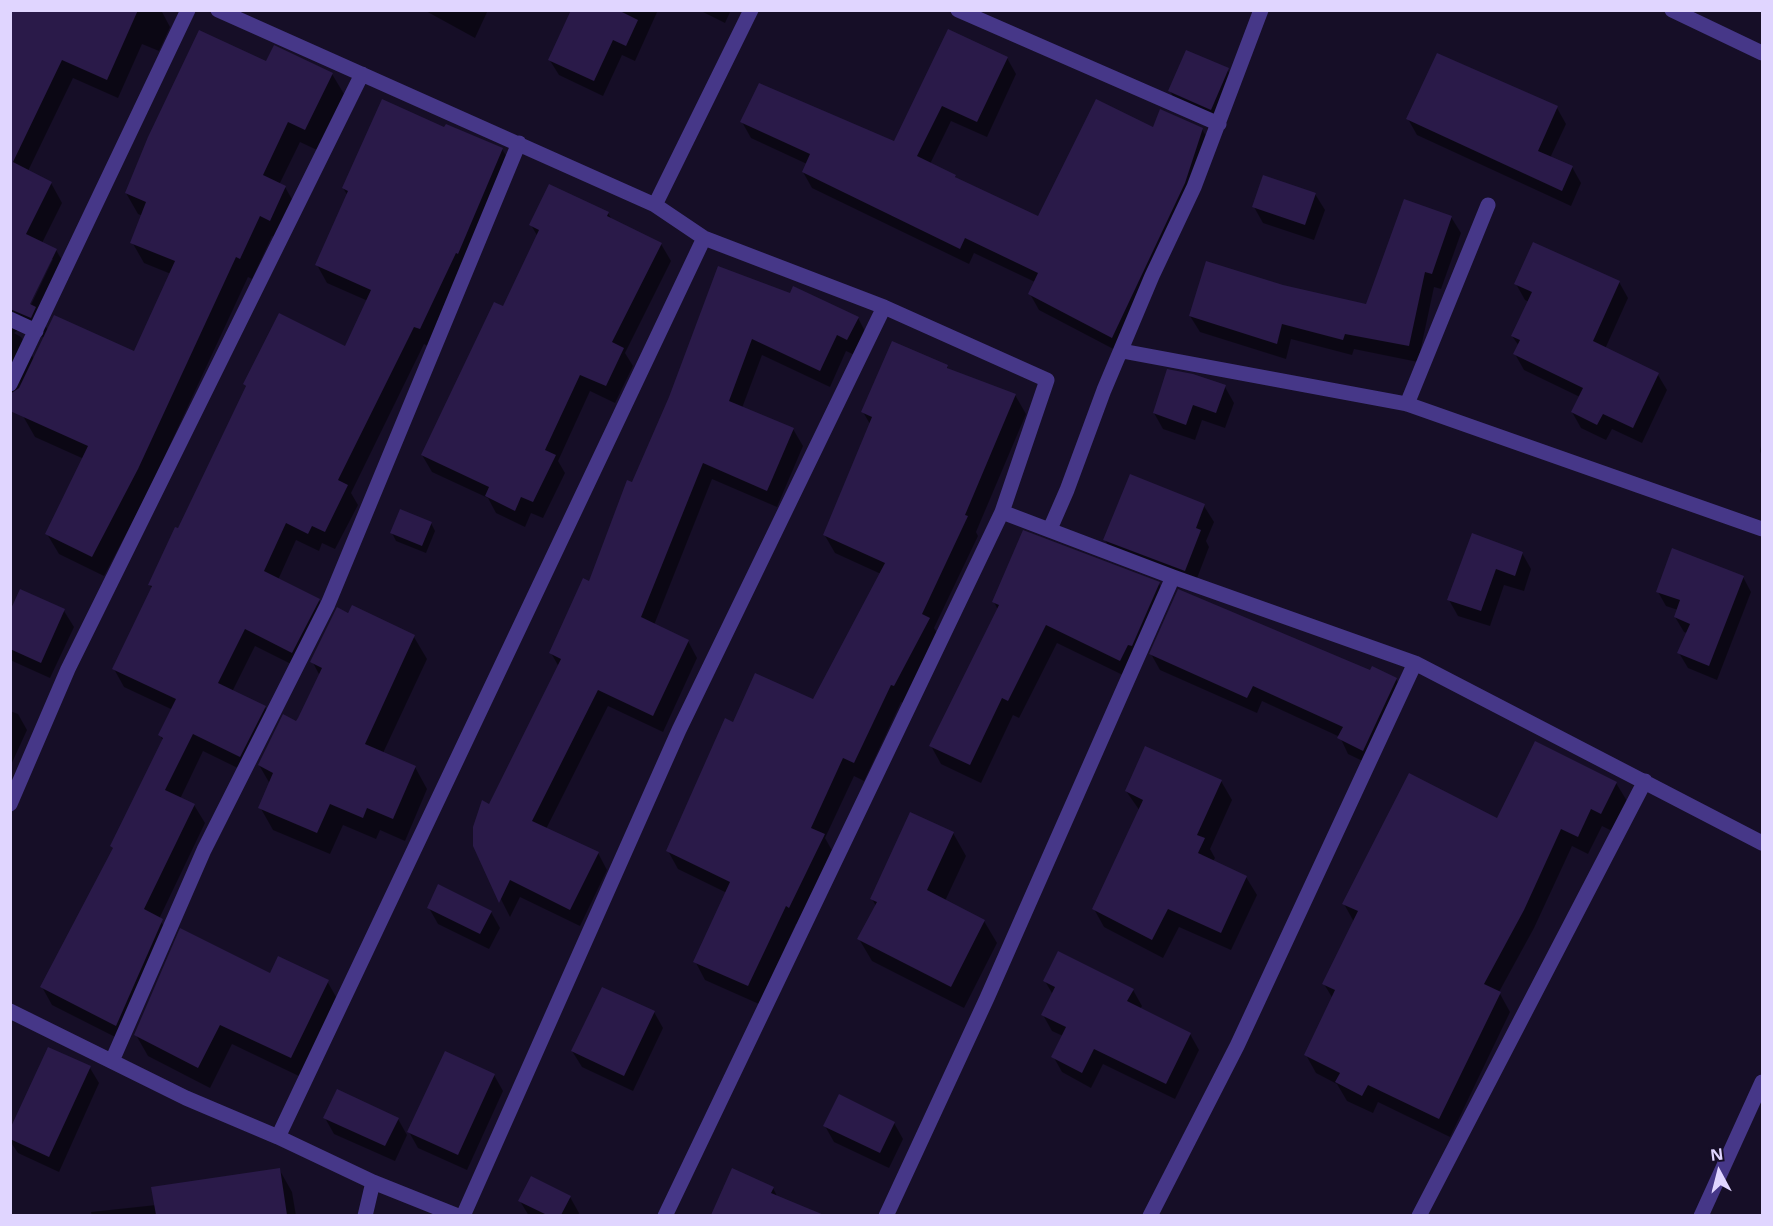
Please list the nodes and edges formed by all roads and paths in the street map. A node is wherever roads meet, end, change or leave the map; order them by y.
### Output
1 (188, 10) edge
2 (218, 10) edge
3 (751, 10) edge
4 (958, 10) edge
5 (1261, 10) edge
6 (1672, 10) edge
7 (1762, 53) edge
8 (362, 74) junction
9 (1218, 124) junction
10 (519, 143) junction
11 (655, 205) junction
12 (1488, 205) dead end
13 (704, 238) junction
14 (884, 307) junction
15 (10, 319) edge
16 (36, 331) junction
17 (1122, 351) junction
18 (10, 384) edge
19 (1407, 404) junction
20 (1002, 512) junction
21 (1050, 529) junction
22 (1762, 529) edge
23 (1173, 578) junction
24 (1415, 663) junction
25 (1644, 781) junction
26 (10, 804) edge
27 (1762, 843) edge
28 (10, 1011) edge
29 (112, 1061) junction
30 (1762, 1082) edge
31 (278, 1137) junction
32 (373, 1182) junction
33 (365, 1215) edge
34 (459, 1215) edge
35 (463, 1215) edge
36 (665, 1215) edge
37 (886, 1215) edge
38 (1150, 1215) edge
39 (1419, 1215) edge
40 (1701, 1215) edge

1 - 16 street
2 - 8 street
3 - 11 street
4 - 9 street
5 - 9 street
6 - 7 street
8 - 10 street
8 - 26 street
9 - 17 street
10 - 11 street
10 - 29 street
11 - 13 street
12 - 19 street
13 - 14 street
13 - 31 street
14 - 20 street
14 - 35 street
15 - 16 street
16 - 18 street
17 - 19 street
17 - 21 street
19 - 22 street
20 - 21 street
20 - 36 street
21 - 23 street
23 - 24 street
23 - 37 street
24 - 25 street
24 - 38 street
25 - 27 street
25 - 39 street
28 - 29 street
29 - 31 street
30 - 40 street
31 - 32 street
32 - 33 street
32 - 34 street

